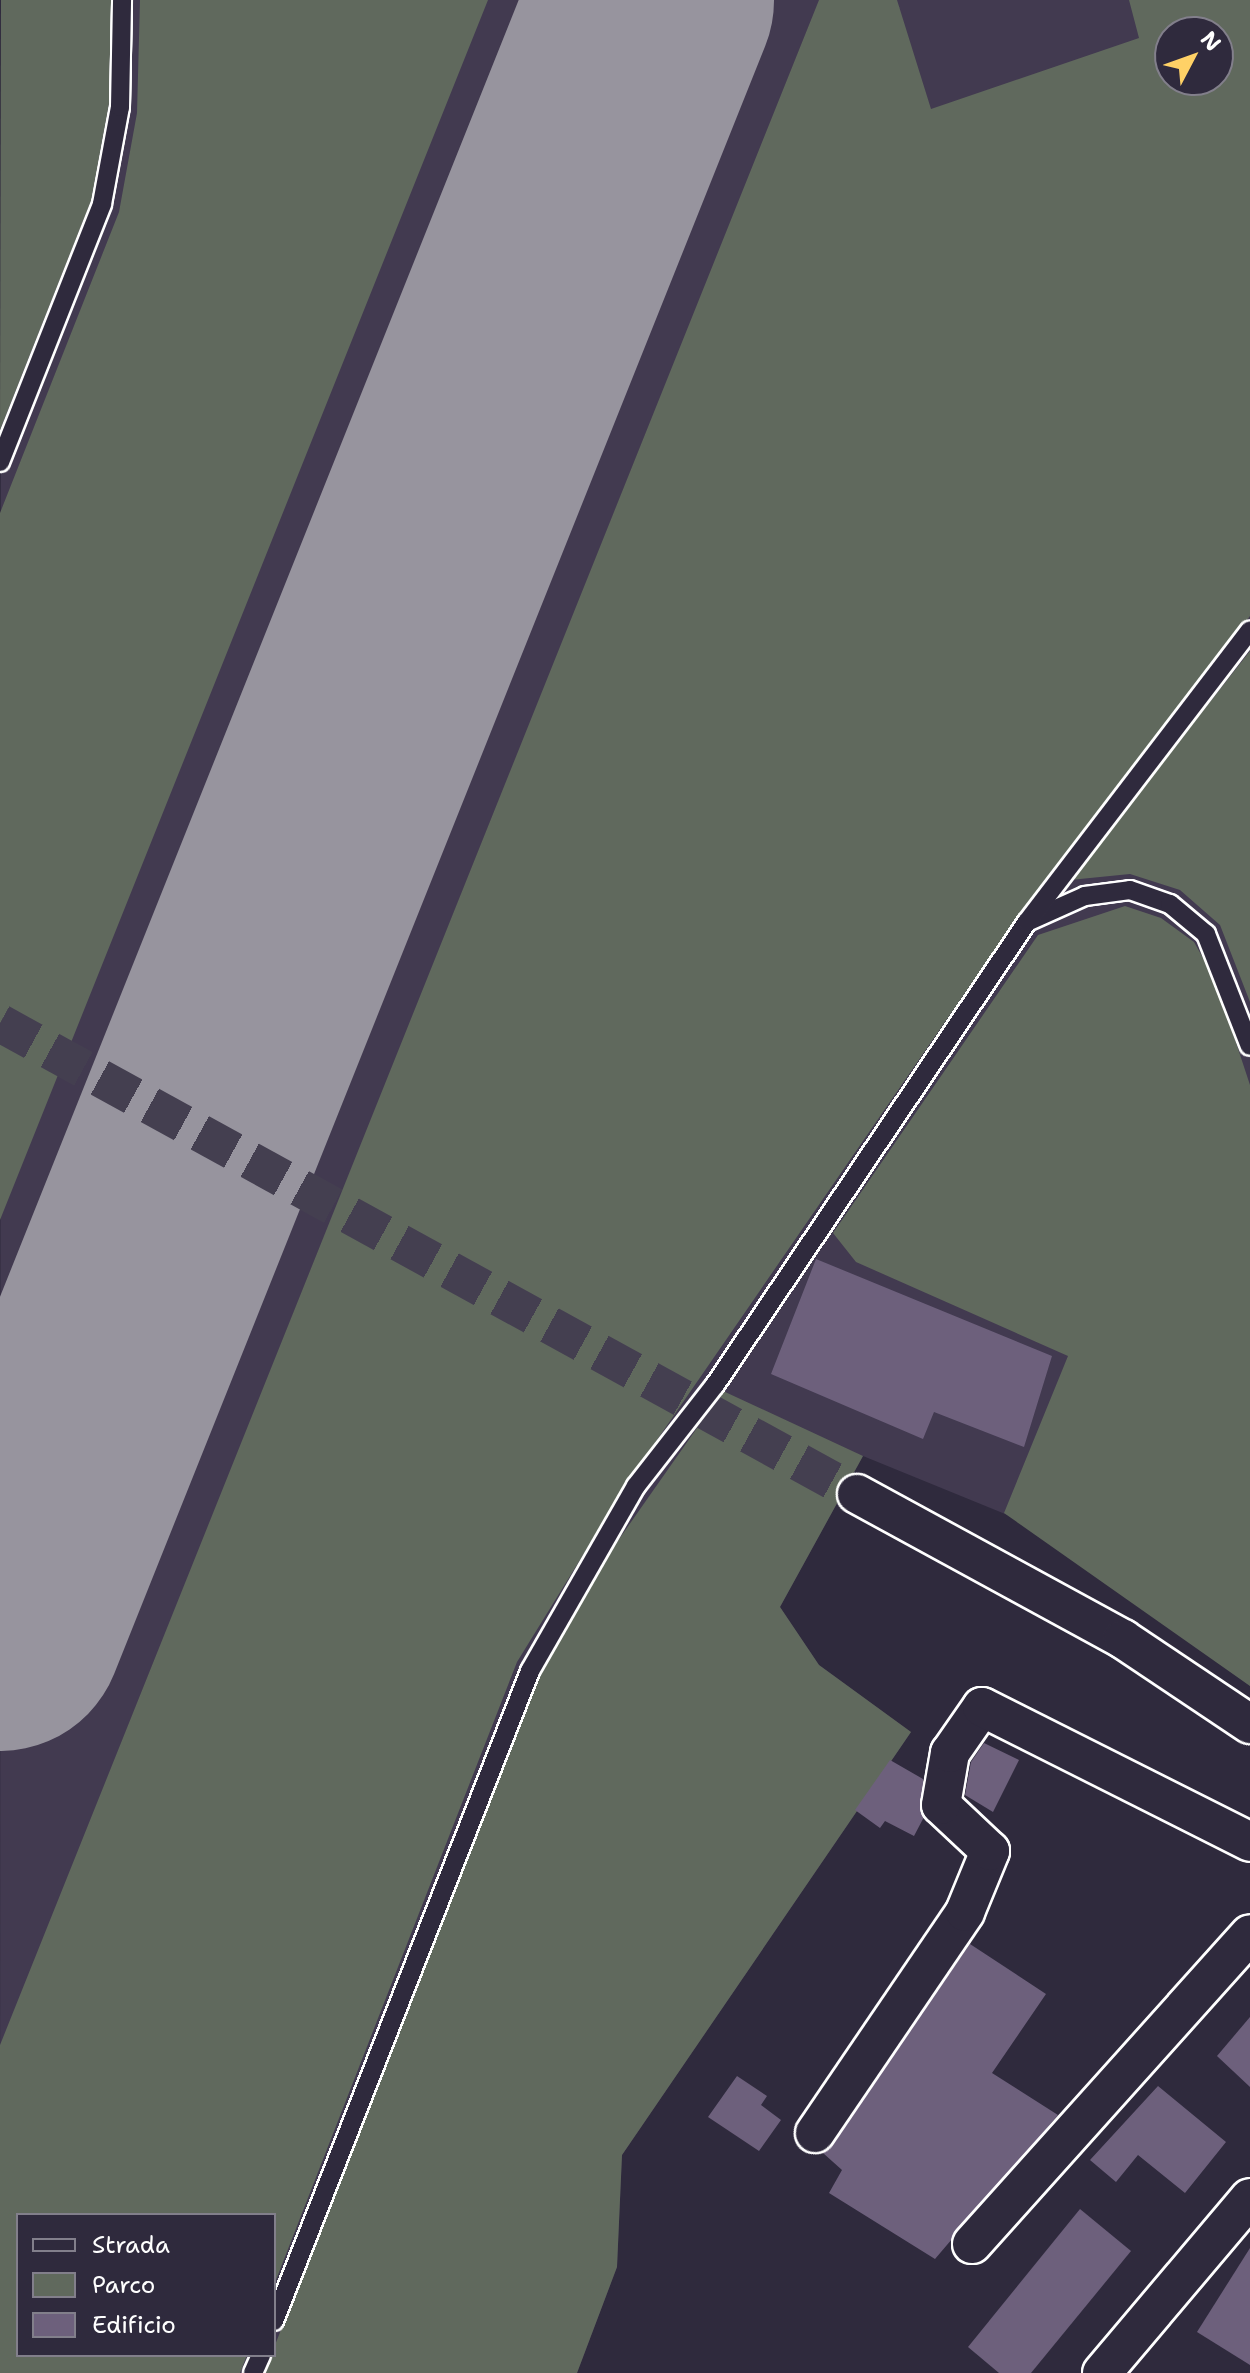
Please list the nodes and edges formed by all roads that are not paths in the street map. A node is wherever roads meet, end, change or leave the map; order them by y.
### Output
1 (122, 0) edge
2 (0, 462) edge
3 (1250, 630) edge
4 (1027, 922) junction
5 (1250, 1046) edge
6 (857, 1494) tunnel mouth
7 (1250, 1724) edge
8 (1250, 1842) edge
9 (1250, 1934) edge
10 (815, 2133) dead end
11 (1250, 2198) edge
12 (972, 2244) dead end
13 (276, 2316) edge
14 (1102, 2373) edge

1 - 2 lane
3 - 4 lane
4 - 5 lane
4 - 13 lane
6 - 7 street
8 - 10 street
9 - 12 street
11 - 14 street

